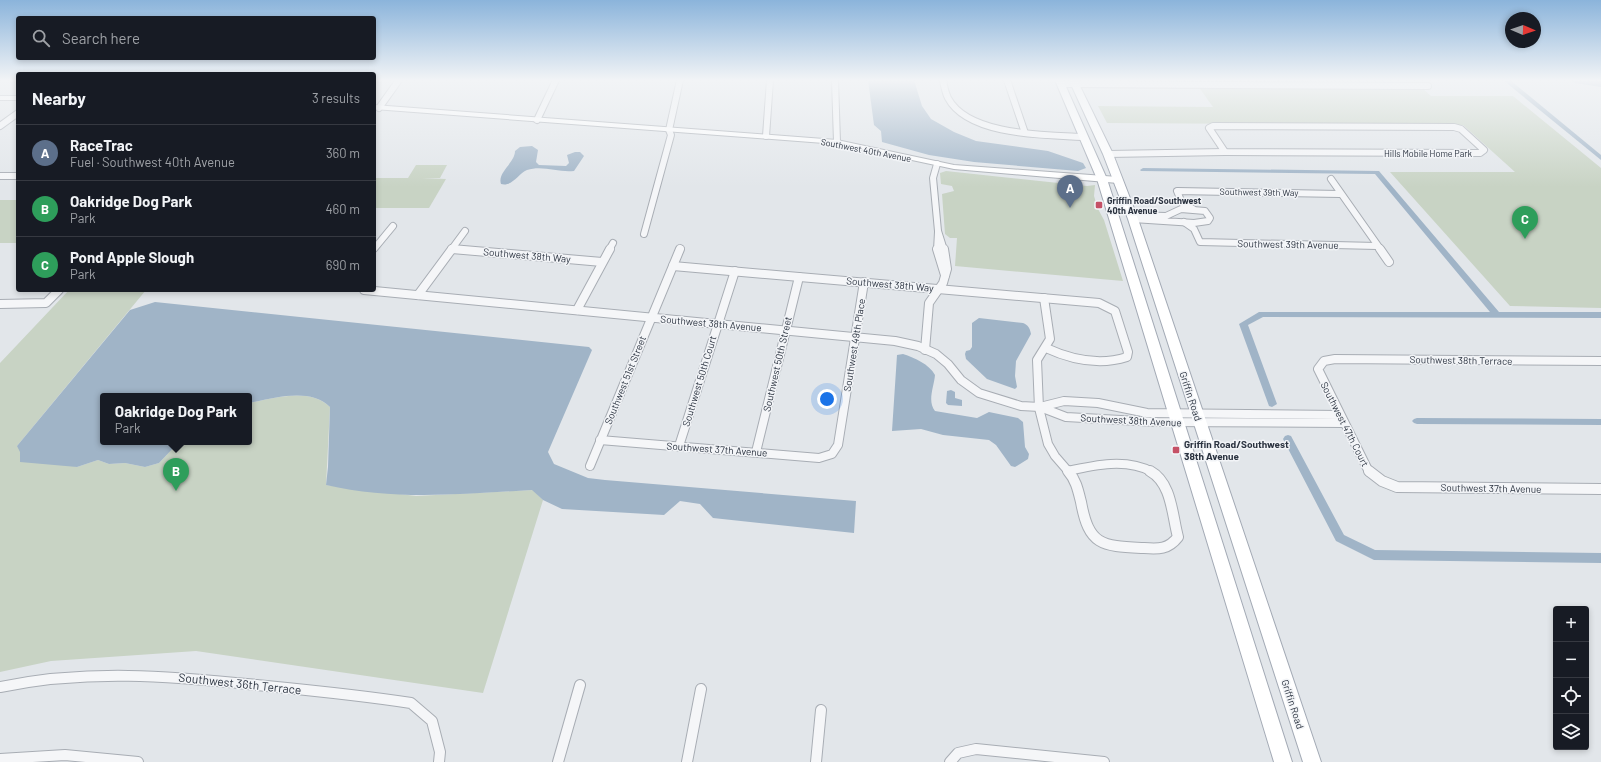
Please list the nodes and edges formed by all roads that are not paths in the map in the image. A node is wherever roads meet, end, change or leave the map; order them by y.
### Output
1 (14, 116) edge
2 (477, 116) edge
3 (539, 116) edge
4 (672, 116) edge
5 (767, 116) edge
6 (837, 116) edge
7 (966, 116) edge
8 (1019, 116) edge
9 (1075, 116) edge
10 (1090, 116) edge
11 (537, 120) junction
12 (0, 126) edge
13 (669, 130) junction
14 (1025, 133) junction
15 (766, 136) junction
16 (1084, 137) junction
17 (838, 142) junction
18 (1225, 152) junction
19 (1108, 154) junction
20 (938, 164) junction
21 (0, 176) edge
22 (16, 176) edge
23 (1331, 179) dead end
24 (1102, 180) junction
25 (1118, 180) junction
26 (1340, 194) junction
27 (1182, 206) junction
28 (1132, 217) junction
29 (393, 226) dead end
30 (1196, 226) junction
31 (466, 231) dead end
32 (644, 234) dead end
33 (377, 242) edge
34 (613, 243) dead end
35 (1377, 246) junction
36 (452, 249) junction
37 (680, 249) dead end
38 (602, 262) junction
39 (1389, 262) dead end
40 (673, 266) junction
41 (735, 271) junction
42 (799, 277) junction
43 (864, 282) junction
44 (939, 289) junction
45 (376, 291) edge
46 (57, 292) edge
47 (418, 295) junction
48 (1044, 298) junction
49 (0, 304) edge
50 (577, 310) junction
51 (651, 317) junction
52 (717, 323) junction
53 (785, 330) junction
54 (854, 336) junction
55 (1046, 348) junction
56 (925, 350) junction
57 (1322, 362) joint
58 (1601, 362) edge
59 (1040, 407) junction
60 (1177, 418) junction
61 (1199, 418) junction
62 (1342, 419) junction
63 (600, 440) junction
64 (679, 446) junction
65 (756, 452) junction
66 (832, 454) joint
67 (590, 466) dead end
68 (1067, 471) junction
69 (1382, 481) joint
70 (1601, 489) edge
71 (580, 685) dead end
72 (0, 687) edge
73 (701, 689) dead end
74 (821, 710) dead end
75 (954, 757) edge
76 (0, 759) edge
77 (138, 762) edge
78 (439, 762) edge
79 (558, 762) edge
80 (687, 762) edge
81 (816, 762) edge
82 (1104, 762) edge
83 (1282, 762) edge
84 (1312, 762) edge

1 - 12 street
2 - 11 street, Southwest 40th Avenue
3 - 11 street
4 - 13 street
5 - 15 street
6 - 17 street
7 - 14 street
8 - 14 street
9 - 16 main road, Griffin Road
10 - 19 main road, Griffin Road
11 - 13 street, Southwest 40th Avenue
13 - 15 street, Southwest 40th Avenue
13 - 32 street
14 - 16 street
15 - 17 street, Southwest 40th Avenue
16 - 24 main road, Griffin Road
17 - 20 street, Southwest 40th Avenue
18 - 18 street, Hills Mobile Home Park
18 - 19 street, Hills Mobile Home Park
19 - 25 main road, Griffin Road
20 - 24 street, Southwest 40th Avenue
20 - 44 street
21 - 22 street
23 - 26 street
24 - 25 street, Southwest 40th Avenue
24 - 60 main road, Griffin Road
25 - 28 main road, Griffin Road
26 - 27 street, Southwest 39th Way
26 - 35 street
27 - 28 street
27 - 30 street
28 - 30 street
28 - 61 main road, Griffin Road
29 - 33 street
30 - 35 street, Southwest 39th Avenue
31 - 36 street
34 - 38 street
35 - 39 street
36 - 38 street, Southwest 38th Way
36 - 47 street
37 - 40 street, Southwest 51st Street
38 - 50 street
40 - 41 street, Southwest 38th Way
40 - 51 street, Southwest 51st Street
41 - 42 street, Southwest 38th Way
41 - 52 street, Southwest 50th Court
42 - 43 street, Southwest 38th Way
42 - 53 street, Southwest 50th Street
43 - 44 street, Southwest 38th Way
43 - 54 street, Southwest 49th Place
44 - 48 street, Southwest 38th Way
44 - 56 street
45 - 47 street, Southwest 38th Avenue
46 - 49 street
47 - 50 street, Southwest 38th Avenue
48 - 55 street
48 - 55 street, Southwest 38th Way
50 - 51 street, Southwest 38th Avenue
51 - 52 street, Southwest 38th Avenue
51 - 63 street, Southwest 51st Street
52 - 53 street, Southwest 38th Avenue
52 - 64 street, Southwest 50th Court
53 - 54 street, Southwest 38th Avenue
53 - 65 street, Southwest 50th Street
54 - 56 street, Southwest 38th Avenue
54 - 66 street, Southwest 49th Place
55 - 59 street
56 - 59 street, Southwest 38th Avenue
57 - 58 street, Southwest 38th Terrace
57 - 62 street, Southwest 47th Court
59 - 60 street, Southwest 38th Avenue
59 - 60 street, Southwest 38th Avenue
59 - 68 street
60 - 61 street, Southwest 38th Avenue
60 - 83 main road, Griffin Road
61 - 62 street, Southwest 38th Avenue
61 - 84 main road, Griffin Road
62 - 69 street, Southwest 47th Court
63 - 64 street, Southwest 37th Avenue
63 - 67 street, Southwest 51st Street
64 - 65 street, Southwest 37th Avenue
65 - 66 street, Southwest 37th Avenue
68 - 68 street
69 - 70 street, Southwest 37th Avenue
71 - 79 street
72 - 78 street, Southwest 36th Terrace
73 - 80 street
74 - 81 street
75 - 82 street
76 - 77 street

